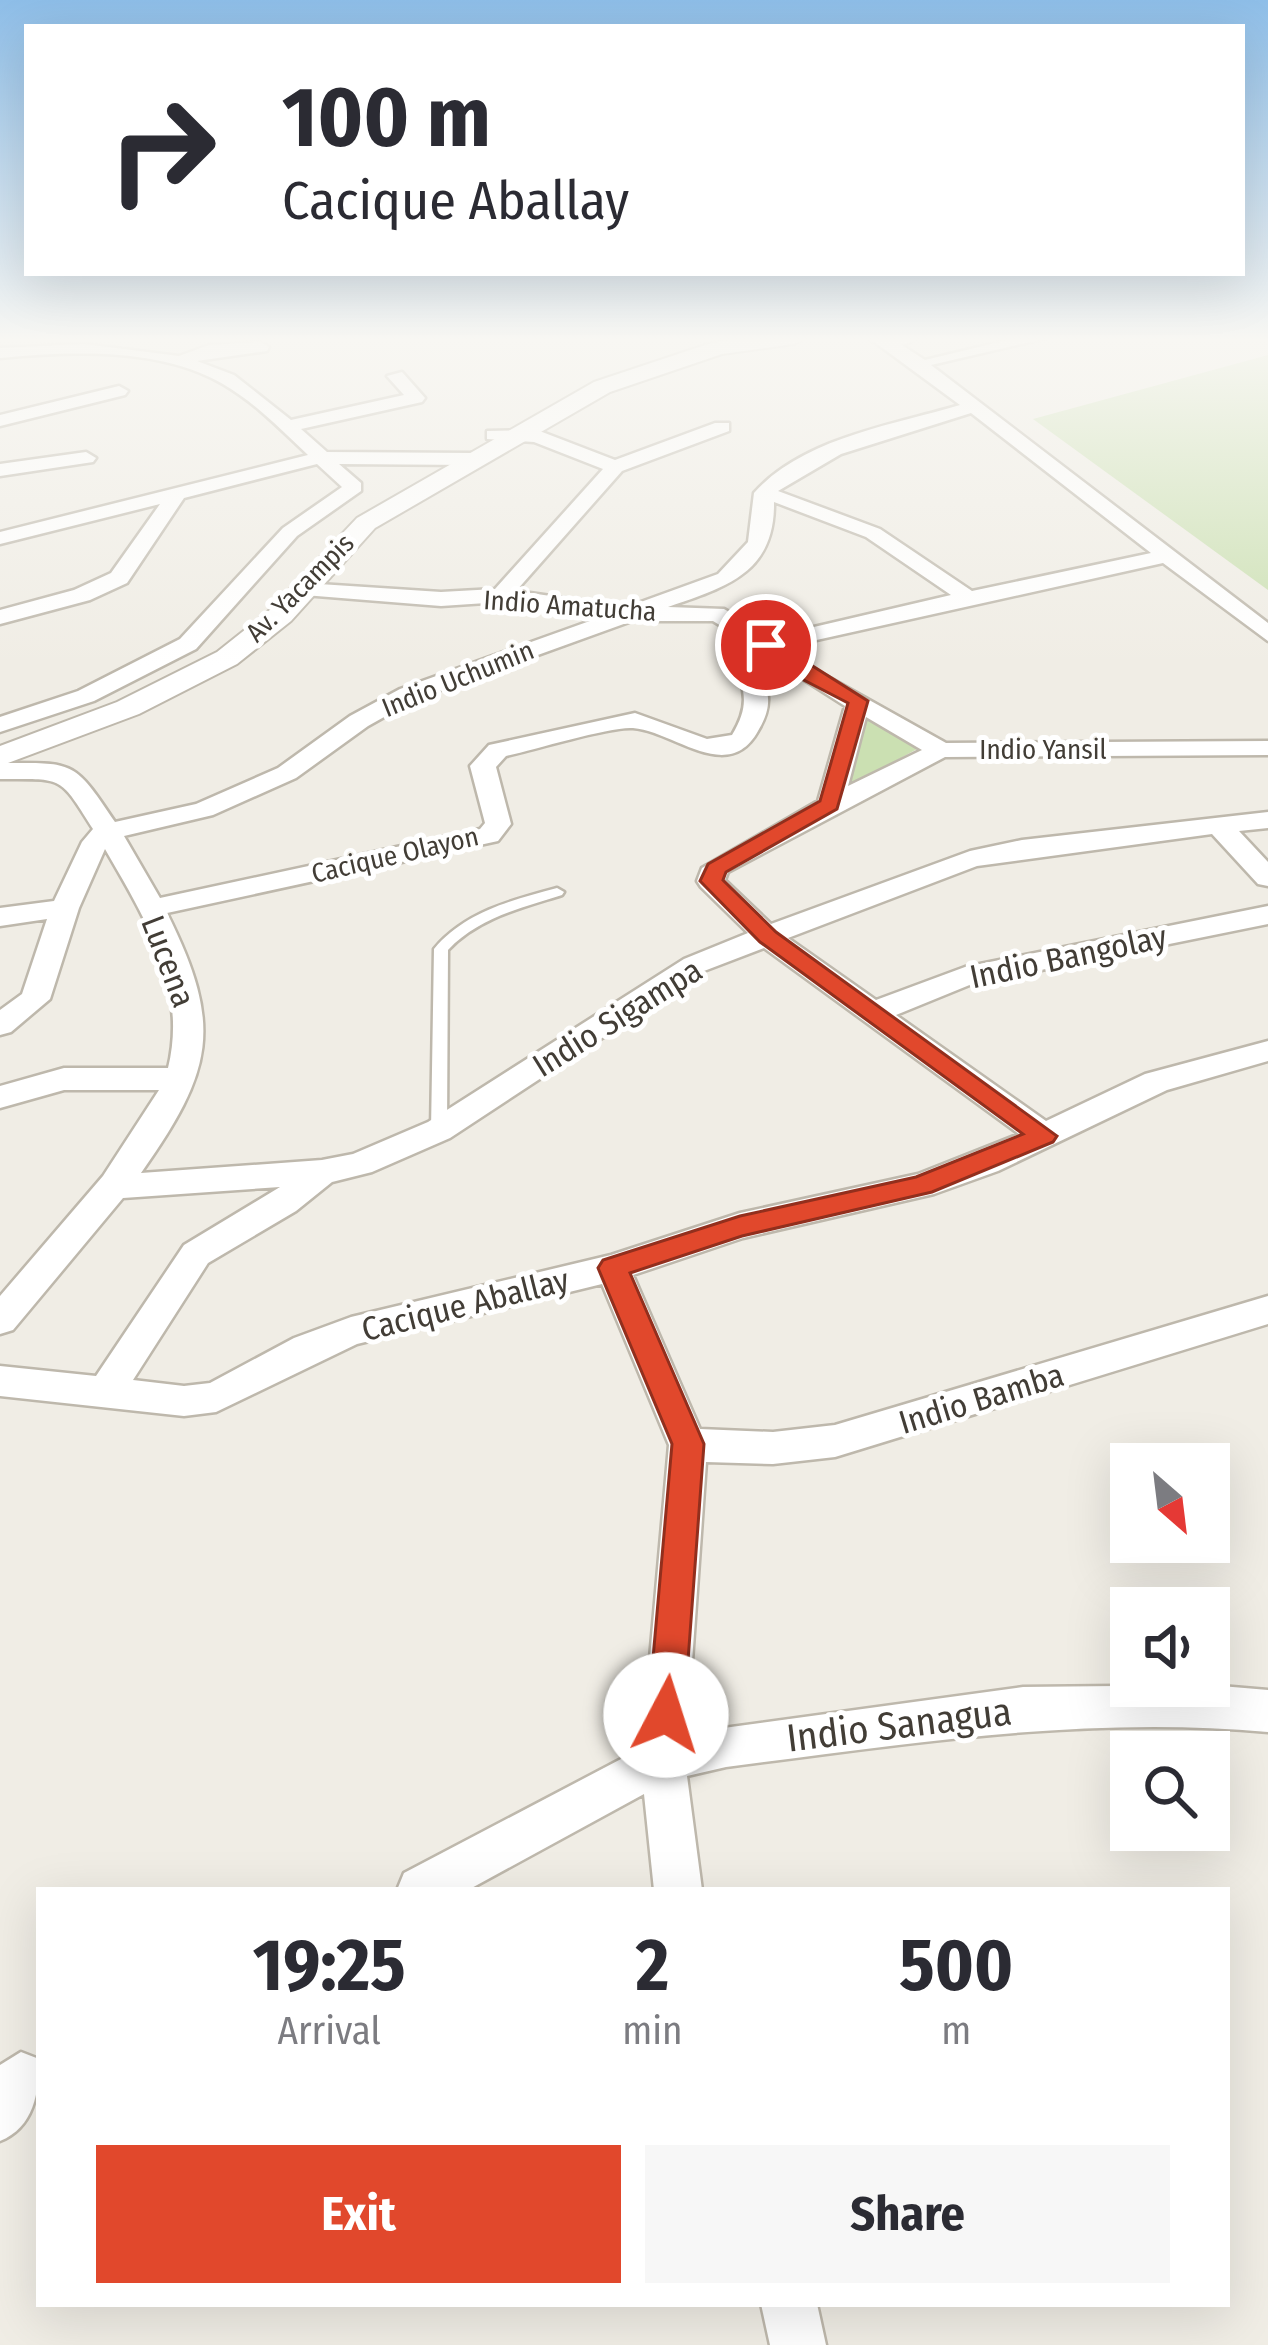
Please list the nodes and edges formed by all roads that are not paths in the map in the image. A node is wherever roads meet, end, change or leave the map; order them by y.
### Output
1 (20, 447) edge
2 (308, 447) edge
3 (482, 447) edge
4 (550, 447) edge
5 (669, 447) edge
6 (849, 447) edge
7 (1028, 447) edge
8 (1047, 447) edge
9 (29, 451) dead end
10 (86, 458) dead end
11 (320, 458) junction
12 (461, 459) junction
13 (393, 460) junction
14 (615, 467) junction
15 (0, 470) edge
16 (423, 476) junction
17 (178, 492) junction
18 (764, 493) junction
19 (0, 538) edge
20 (1167, 556) junction
21 (304, 589) junction
22 (501, 595) junction
23 (969, 599) junction
24 (627, 614) junction
25 (1268, 616) edge
26 (0, 617) edge
27 (1268, 634) edge
28 (766, 645) junction
29 (858, 701) junction
30 (0, 724) edge
31 (0, 741) edge
32 (1268, 748) edge
33 (940, 750) junction
34 (0, 757) edge
35 (0, 771) edge
36 (830, 805) junction
37 (1268, 820) edge
38 (1219, 826) junction
39 (105, 832) junction
40 (1268, 878) edge
41 (557, 892) dead end
42 (65, 908) junction
43 (150, 908) junction
44 (1268, 916) edge
45 (0, 917) edge
46 (768, 937) junction
47 (872, 1012) junction
48 (0, 1025) edge
49 (1268, 1052) edge
50 (182, 1079) junction
51 (0, 1097) edge
52 (439, 1130) junction
53 (1044, 1136) junction
54 (322, 1172) junction
55 (114, 1187) junction
56 (613, 1268) junction
57 (1268, 1310) edge
58 (0, 1320) edge
59 (0, 1382) edge
60 (104, 1394) junction
61 (688, 1444) junction
62 (1268, 1711) edge
63 (663, 1760) junction
64 (427, 1887) edge
65 (678, 1887) edge
66 (790, 2307) edge
67 (798, 2345) edge

1 - 9 street
2 - 11 street
3 - 12 street, Av. Yacampis
4 - 14 street
5 - 14 street
6 - 18 street
7 - 20 street
8 - 25 street
10 - 15 street
11 - 13 street
11 - 17 street
11 - 30 street
12 - 13 street
12 - 16 street
12 - 21 street, Av. Yacampis
13 - 16 street
14 - 22 street
16 - 31 street
17 - 19 street
17 - 26 street
18 - 23 street
18 - 24 street, Indio Uchumin
20 - 23 street
20 - 27 street
21 - 22 street, Indio Amatucha
21 - 34 street, Av. Yacampis
22 - 24 street, Indio Amatucha
23 - 28 street
24 - 28 street, Indio Amatucha
24 - 39 street, Indio Uchumin
28 - 29 street, Indio Amatucha
28 - 43 street, Cacique Olayon
29 - 33 street, Indio Amatucha
29 - 36 street
32 - 33 street, Indio Yansil
33 - 36 street, Indio Yansil
35 - 39 street, Lucena
36 - 46 street, Indio Yansil
37 - 38 street, Indio Sigampa
38 - 40 street
38 - 46 street, Indio Sigampa
39 - 42 street
39 - 43 street, Lucena
41 - 52 lane
42 - 45 street
42 - 48 street
43 - 50 street, Lucena
44 - 47 street, Indio Bangolay
46 - 47 street
46 - 52 street, Indio Sigampa
47 - 53 street
49 - 53 street, Cacique Aballay
50 - 51 street
50 - 55 street, Lucena
52 - 54 street, Indio Sigampa
53 - 56 street, Cacique Aballay
54 - 55 street, Indio Sigampa
54 - 60 street
55 - 58 street, Lucena
56 - 60 street, Cacique Aballay
56 - 61 street
57 - 61 street, Indio Bamba
59 - 60 street, Cacique Aballay
61 - 63 street
62 - 63 street, Indio Sanagua
63 - 64 street, Indio Sanagua
63 - 65 street
66 - 67 street

